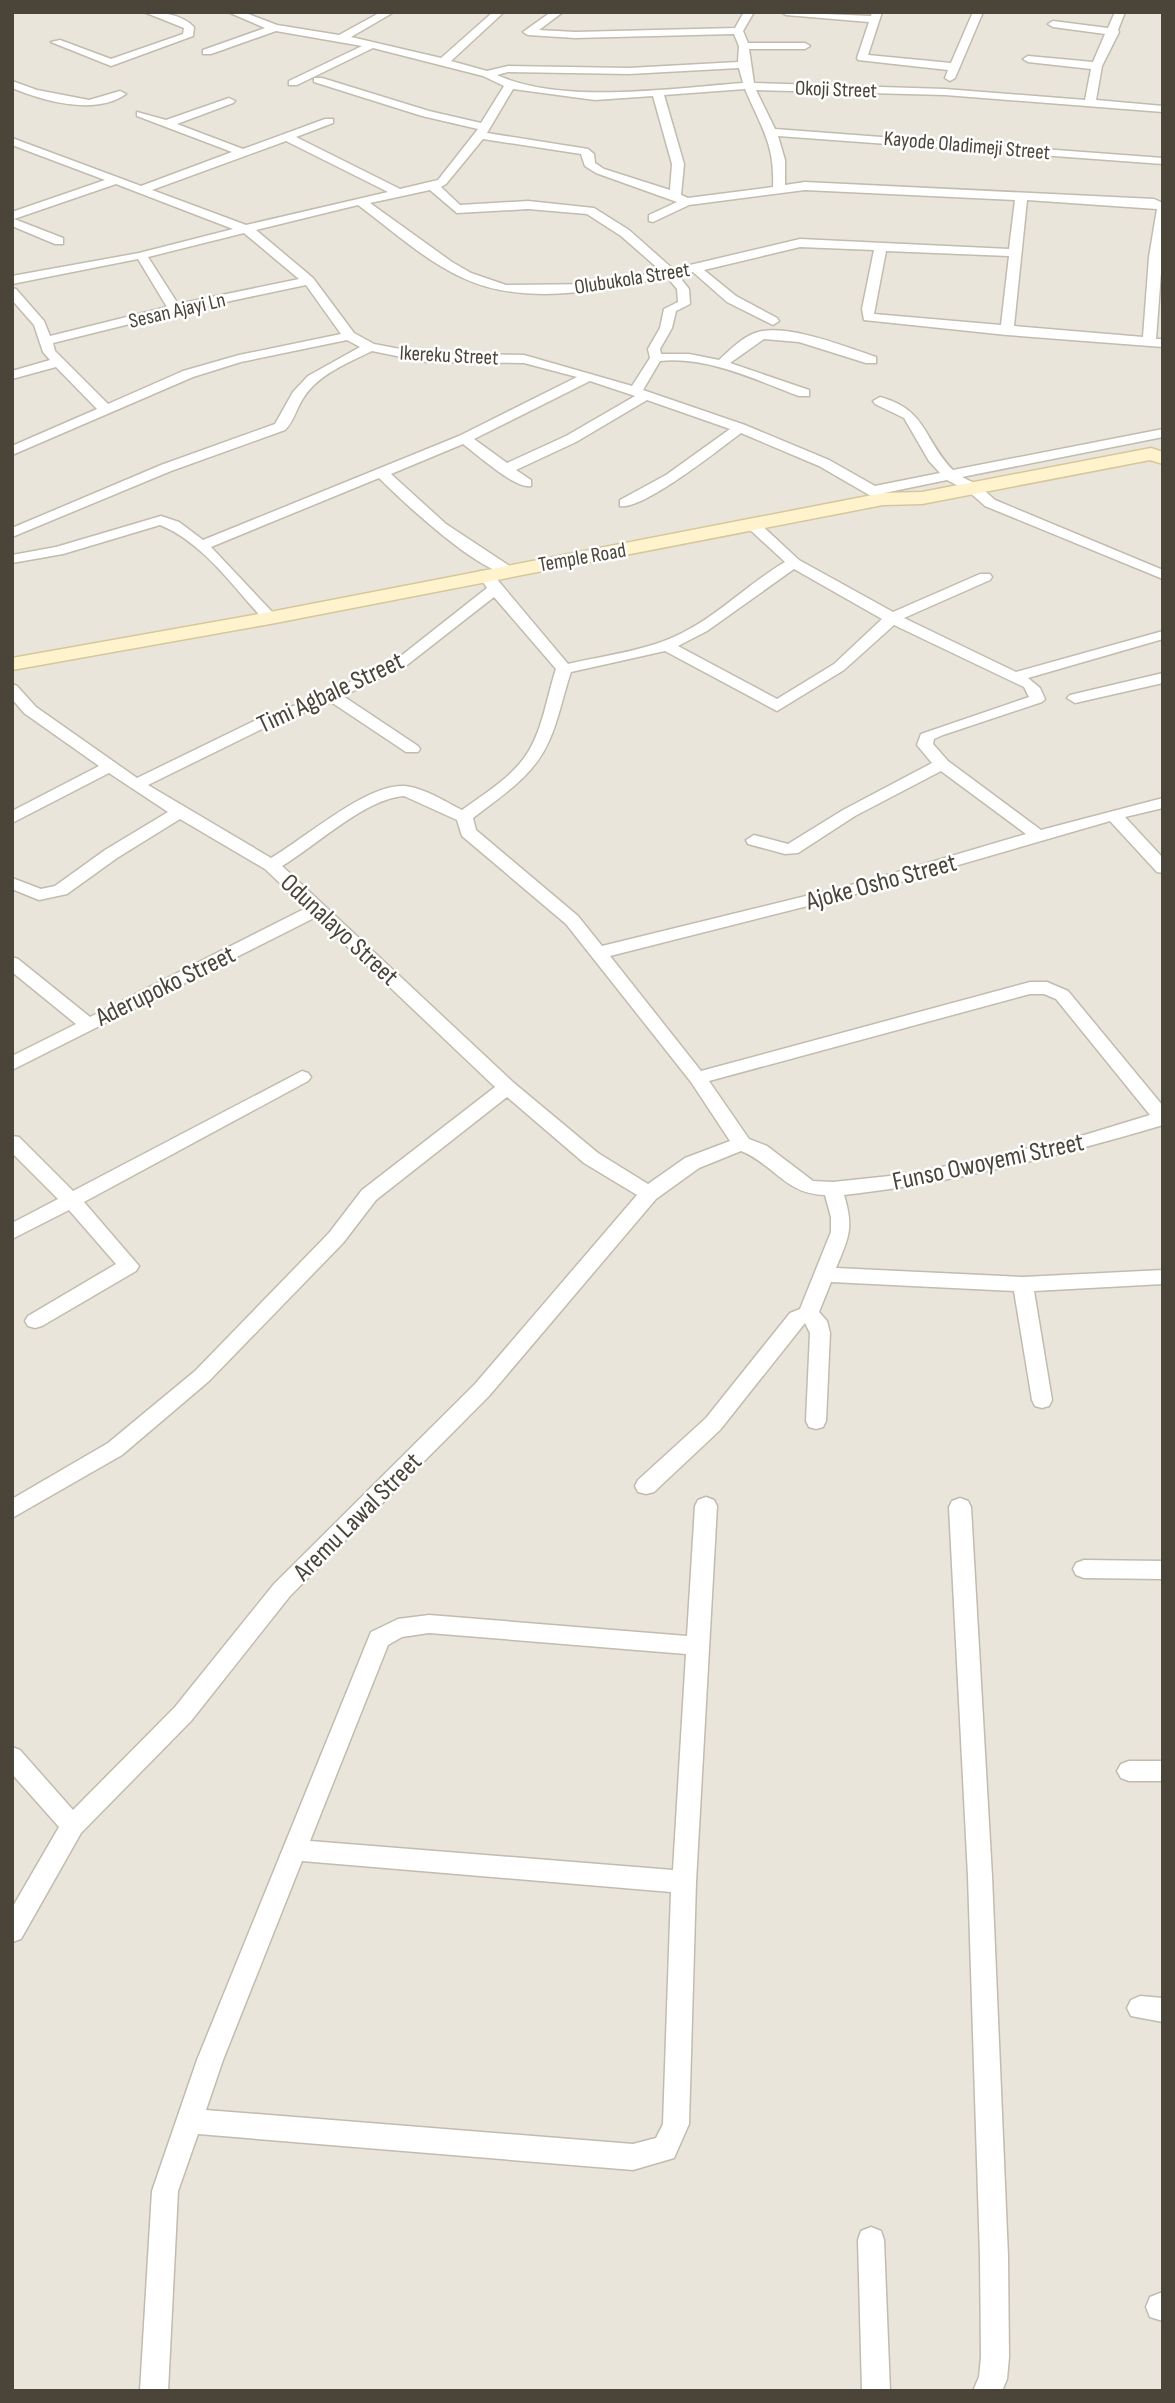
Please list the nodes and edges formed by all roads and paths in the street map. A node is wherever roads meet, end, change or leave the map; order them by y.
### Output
1 (149, 12) edge
2 (233, 12) edge
3 (389, 12) edge
4 (499, 12) edge
5 (558, 12) edge
6 (749, 12) edge
7 (786, 12) edge
8 (978, 12) edge
9 (1120, 12) edge
10 (875, 16) edge
11 (1053, 24) dead end
12 (275, 28) junction
13 (738, 31) junction
14 (1114, 32) junction
15 (340, 39) junction
16 (56, 42) dead end
17 (372, 45) junction
18 (744, 46) junction
19 (805, 46) dead end
20 (207, 52) dead end
21 (1028, 59) dead end
22 (443, 62) junction
23 (742, 65) junction
24 (1097, 66) junction
25 (955, 67) junction
26 (487, 74) junction
27 (318, 80) dead end
28 (293, 83) dead end
29 (12, 84) edge
30 (510, 85) junction
31 (747, 86) junction
32 (945, 92) junction
33 (120, 94) dead end
34 (658, 94) junction
35 (229, 101) dead end
36 (1090, 104) junction
37 (1163, 109) edge
38 (141, 114) dead end
39 (329, 121) dead end
40 (165, 124) junction
41 (482, 131) junction
42 (771, 132) junction
43 (289, 138) junction
44 (12, 141) edge
45 (34, 148) junction
46 (244, 153) junction
47 (12, 156) edge
48 (1163, 161) edge
49 (117, 180) junction
50 (433, 186) junction
51 (140, 190) junction
52 (779, 190) junction
53 (397, 192) junction
54 (1021, 197) junction
55 (680, 199) junction
56 (360, 201) junction
57 (12, 216) edge
58 (653, 218) dead end
59 (12, 222) edge
60 (248, 229) junction
61 (59, 241) dead end
62 (881, 246) junction
63 (1014, 253) junction
64 (141, 256) junction
65 (1159, 267) edge
66 (682, 271) junction
67 (12, 280) edge
68 (309, 281) junction
69 (12, 292) edge
70 (174, 309) junction
71 (773, 321) dead end
72 (1007, 331) junction
73 (349, 336) junction
74 (45, 341) junction
75 (1156, 342) edge
76 (370, 347) junction
77 (656, 358) junction
78 (871, 360) dead end
79 (58, 362) junction
80 (722, 364) junction
81 (12, 375) edge
82 (589, 376) junction
83 (641, 393) junction
84 (804, 393) dead end
85 (880, 401) dead end
86 (106, 410) junction
87 (740, 428) junction
88 (1163, 433) edge
89 (464, 439) junction
90 (12, 451) edge
91 (1159, 455) edge
92 (504, 470) junction
93 (383, 474) junction
94 (952, 477) junction
95 (526, 483) dead end
96 (974, 488) junction
97 (877, 495) junction
98 (625, 503) dead end
99 (752, 524) junction
100 (12, 533) edge
101 (201, 546) junction
102 (12, 559) edge
103 (794, 564) junction
104 (1163, 575) edge
105 (495, 578) junction
106 (985, 578) dead end
107 (270, 618) junction
108 (892, 618) junction
109 (1159, 635) dead end
110 (667, 646) junction
111 (12, 664) edge
112 (564, 669) junction
113 (1014, 677) junction
114 (1163, 678) edge
115 (12, 690) edge
116 (332, 696) junction
117 (1075, 698) dead end
118 (30, 710) junction
119 (12, 716) edge
120 (412, 749) dead end
121 (942, 764) junction
122 (110, 766) junction
123 (137, 784) junction
124 (1163, 803) edge
125 (179, 813) junction
126 (1112, 814) junction
127 (464, 817) junction
128 (12, 818) edge
129 (1040, 836) junction
130 (754, 839) dead end
131 (271, 865) junction
132 (1163, 868) edge
133 (12, 883) edge
134 (319, 908) junction
135 (598, 953) junction
136 (12, 963) edge
137 (87, 1024) junction
138 (12, 1063) edge
139 (302, 1077) dead end
140 (697, 1078) junction
141 (507, 1087) junction
142 (1162, 1118) edge
143 (12, 1142) edge
144 (742, 1144) junction
145 (833, 1189) junction
146 (649, 1194) junction
147 (71, 1200) junction
148 (12, 1232) edge
149 (825, 1275) junction
150 (1163, 1277) edge
151 (1023, 1284) junction
152 (808, 1314) junction
153 (35, 1321) dead end
154 (1042, 1400) dead end
155 (816, 1421) dead end
156 (646, 1486) dead end
157 (706, 1506) dead end
158 (960, 1507) dead end
159 (12, 1510) edge
160 (1084, 1569) dead end
161 (1163, 1570) edge
162 (698, 1646) junction
163 (12, 1757) edge
164 (1129, 1771) dead end
165 (1163, 1771) edge
166 (73, 1826) junction
167 (293, 1850) junction
168 (684, 1882) junction
169 (12, 1931) edge
170 (188, 2122) junction
171 (871, 2240) dead end
172 (154, 2391) edge
173 (876, 2391) edge
174 (987, 2391) edge

1 - 16 street
2 - 12 street
3 - 15 street
4 - 22 street
5 - 13 street
6 - 13 street
7 - 10 street
8 - 25 street
9 - 14 street
10 - 25 street
11 - 14 street
12 - 15 street
12 - 20 street
13 - 18 street
14 - 24 street
15 - 17 street
17 - 22 street
17 - 28 street
18 - 19 street
18 - 23 street
21 - 24 street
22 - 26 street
23 - 26 street
23 - 31 street
24 - 36 street
25 - 32 street
26 - 30 street, Okoji Street
27 - 41 street
29 - 33 street
30 - 34 street, Okoji Street
30 - 41 street
31 - 32 street, Okoji Street
31 - 34 street, Okoji Street
31 - 42 street
32 - 36 street, Okoji Street
34 - 55 street
35 - 40 street
36 - 37 street, Okoji Street
38 - 40 street
39 - 43 street
40 - 46 street
41 - 50 street
41 - 55 street
42 - 48 street, Kayode Oladimeji Street
42 - 52 street
43 - 46 street
43 - 53 street
44 - 45 street, Ikereku Street
45 - 47 street
45 - 49 street, Ikereku Street
46 - 51 street
49 - 51 street, Ikereku Street
49 - 57 street
50 - 53 street
50 - 66 street
51 - 60 street, Ikereku Street
52 - 54 street
52 - 55 street
53 - 56 street
54 - 63 street
54 - 65 street
55 - 58 street
56 - 60 street
56 - 66 street, Olubukola Street
59 - 61 street
60 - 64 street
60 - 68 street, Ikereku Street
62 - 63 street, Olubukola Street
62 - 66 street, Olubukola Street
62 - 72 street
63 - 72 street
64 - 67 street
64 - 70 street
65 - 75 street
66 - 71 street
66 - 77 street
68 - 70 street, Sesan Ajayi Ln
68 - 73 street, Ikereku Street
69 - 74 street
70 - 74 street, Sesan Ajayi Ln
72 - 75 street
73 - 76 street, Ikereku Street
73 - 86 street
74 - 79 street
76 - 82 street, Ikereku Street
76 - 100 street
77 - 80 street
77 - 83 street
78 - 80 street
79 - 81 street
79 - 86 street
80 - 84 street
82 - 83 street, Ikereku Street
82 - 89 street
83 - 87 street, Ikereku Street
83 - 92 street
85 - 94 street
86 - 90 street
87 - 97 street, Ikereku Street
87 - 98 street
88 - 94 street
89 - 92 street
89 - 93 street
91 - 96 street, Temple Road
92 - 95 street
93 - 101 street
93 - 105 street
94 - 96 street
94 - 97 street
96 - 97 street, Temple Road
96 - 104 street
97 - 99 street, Temple Road
99 - 103 street
99 - 105 street, Temple Road
101 - 102 street
101 - 107 street
103 - 108 street
103 - 110 street
105 - 107 street, Temple Road
105 - 112 street
105 - 116 street, Timi Agbale Street
106 - 108 street
107 - 111 street, Temple Road
108 - 110 street
108 - 113 street
109 - 113 street
110 - 112 street
112 - 127 street
113 - 121 street
114 - 117 street
115 - 118 street, Odunalayo Street
116 - 120 street
116 - 123 street, Timi Agbale Street
118 - 119 street
118 - 122 street, Odunalayo Street
121 - 129 street
121 - 130 street
122 - 123 street, Odunalayo Street
122 - 128 street
123 - 125 street, Odunalayo Street
124 - 126 street, Ajoke Osho Street
125 - 131 street, Odunalayo Street
125 - 133 street
126 - 129 street, Ajoke Osho Street
126 - 132 street
127 - 131 street
127 - 135 street
129 - 135 street, Ajoke Osho Street
131 - 134 street, Odunalayo Street
134 - 137 street, Aderupoko Street
134 - 141 street, Odunalayo Street
135 - 140 street
136 - 137 street
137 - 138 street, Aderupoko Street
139 - 147 street
140 - 142 street
140 - 144 street
141 - 146 street, Odunalayo Street
141 - 159 street
142 - 145 street, Funso Owoyemi Street
143 - 147 street
144 - 145 street, Funso Owoyemi Street
144 - 146 street, Aremu Lawal Street
145 - 149 street
146 - 166 street, Aremu Lawal Street
147 - 148 street
147 - 153 street
149 - 151 street
149 - 152 street
150 - 151 street
151 - 154 street
152 - 155 street
152 - 156 street
157 - 162 street
158 - 174 street
160 - 161 street
162 - 167 street
162 - 168 street
163 - 166 street
164 - 165 street
166 - 169 street, Aremu Lawal Street
167 - 168 street
167 - 170 street
168 - 170 street
170 - 172 street
171 - 173 street

